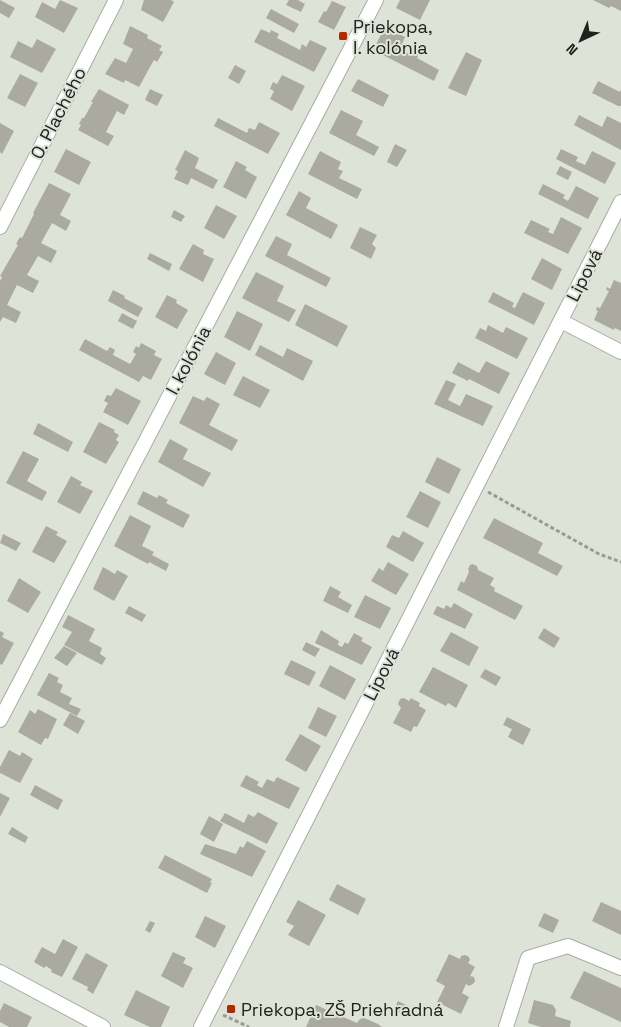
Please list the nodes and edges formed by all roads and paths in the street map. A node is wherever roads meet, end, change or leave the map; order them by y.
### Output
1 (116, 0) edge
2 (376, 0) edge
3 (621, 202) edge
4 (0, 227) edge
5 (561, 321) junction
6 (621, 352) edge
7 (477, 485) junction
8 (621, 562) edge
9 (0, 720) edge
10 (621, 968) edge
11 (0, 972) edge
12 (211, 1009) junction
13 (102, 1027) edge
14 (202, 1027) edge
15 (249, 1027) edge
16 (506, 1027) edge

1 - 4 street, O. Plachého
2 - 9 street, I. kolónia
3 - 5 street, Lipová
5 - 6 street, Lipová
5 - 7 street, Lipová
7 - 8 path
7 - 12 street, Lipová
10 - 16 street
11 - 13 street
12 - 14 street, Lipová
12 - 15 path

